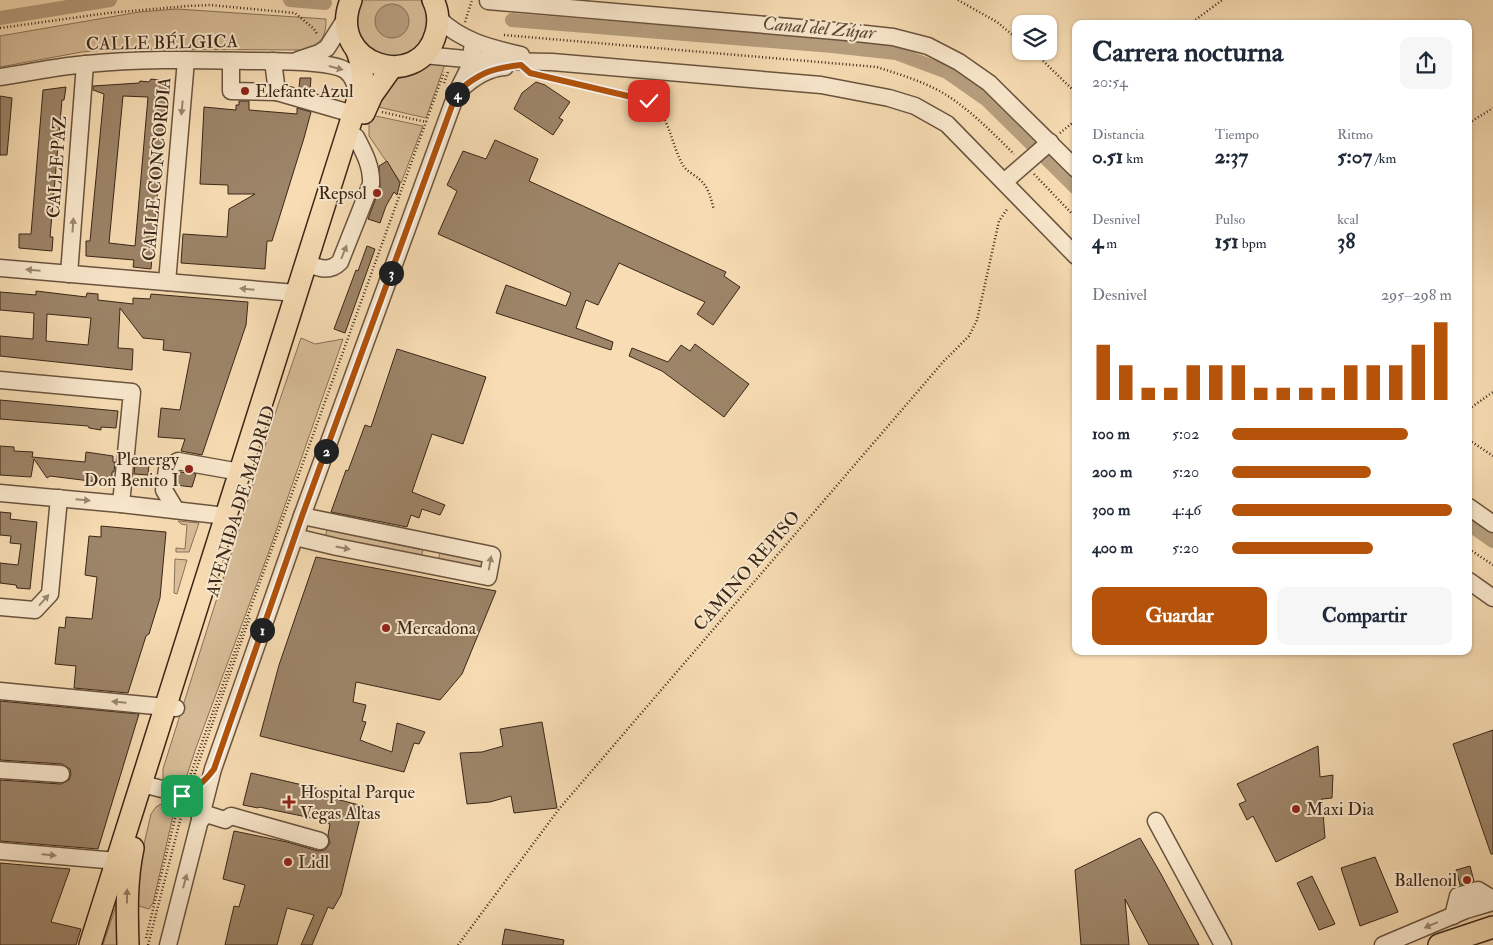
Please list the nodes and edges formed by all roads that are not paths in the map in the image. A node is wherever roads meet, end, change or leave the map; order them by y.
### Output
1 (488, 0) edge
2 (348, 6) edge
3 (435, 9) edge
4 (473, 42) junction
5 (357, 51) junction
6 (424, 55) junction
7 (464, 59) junction
8 (186, 60) junction
9 (231, 60) junction
10 (273, 61) junction
11 (296, 61) junction
12 (552, 62) junction
13 (85, 64) junction
14 (392, 67) junction
15 (0, 78) edge
16 (277, 92) junction
17 (457, 92) junction
18 (356, 106) junction
19 (356, 137) junction
20 (1050, 142) junction
21 (1072, 165) edge
22 (1004, 182) junction
23 (1072, 252) edge
24 (310, 264) junction
25 (0, 268) edge
26 (69, 274) junction
27 (167, 282) junction
28 (296, 293) junction
29 (0, 380) edge
30 (240, 472) junction
31 (0, 492) edge
32 (59, 498) junction
33 (121, 504) junction
34 (1472, 509) edge
35 (176, 510) junction
36 (226, 516) junction
37 (302, 516) junction
38 (1493, 524) edge
39 (295, 537) junction
40 (432, 543) junction
41 (428, 565) junction
42 (1472, 583) edge
43 (1493, 598) edge
44 (0, 606) edge
45 (0, 691) edge
46 (171, 707) junction
47 (214, 769) junction
48 (0, 770) edge
49 (61, 774) dead end
50 (146, 785) junction
51 (181, 793) junction
52 (202, 816) junction
53 (1156, 821) dead end
54 (320, 841) dead end
55 (0, 851) edge
56 (117, 861) junction
57 (1493, 900) edge
58 (1493, 927) edge
59 (90, 945) edge
60 (128, 945) edge
61 (168, 945) edge
62 (1223, 945) edge
63 (1383, 945) edge
64 (1439, 945) edge

1 - 20 street
2 - 5 main road, AVENIDA DE MADRID
2 - 11 street
3 - 4 street
3 - 6 main road
4 - 7 street
4 - 12 street
5 - 14 main road
5 - 18 main road, AVENIDA DE MADRID
6 - 7 street
6 - 14 main road
7 - 12 street
7 - 17 street
8 - 9 street, CALLE BÉLGICA
8 - 13 street, CALLE BÉLGICA
8 -> 27 street, CALLE CONCORDIA
9 - 10 street, CALLE BÉLGICA
9 - 16 street
10 - 11 street, CALLE BÉLGICA
10 - 16 street
11 -> 18 street
12 - 17 street
12 - 22 street
13 - 15 street, CALLE BÉLGICA
26 -> 13 street, CALLE PAZ
14 - 19 main road, AVENIDA DE MADRID
16 - 18 street
17 - 37 street
18 - 24 main road, AVENIDA DE MADRID
19 - 24 main road, AVENIDA DE MADRID
24 -> 19 street
20 - 21 street
20 - 22 street
22 - 23 street
24 - 28 main road, AVENIDA DE MADRID
24 - 46 main road, AVENIDA DE MADRID
26 -> 25 street
26 - 27 street
28 -> 27 street
28 - 30 main road, AVENIDA DE MADRID
29 - 33 street
30 - 35 street
30 - 36 main road, AVENIDA DE MADRID
31 - 32 street
32 -> 33 street
44 -> 32 street
33 - 35 street
34 - 38 street
35 - 36 street
36 - 46 main road, AVENIDA DE MADRID
37 - 39 street
37 - 40 street
39 -> 41 street
39 - 47 street
40 - 41 street
41 -> 40 street
42 - 43 street
46 -> 45 street
46 - 50 main road, AVENIDA DE MADRID
47 - 51 street
47 - 52 street
48 - 49 street
50 - 51 street
50 - 56 main road, AVENIDA DE MADRID
60 -> 50 main road, AVENIDA DE MADRID
51 - 52 street
52 - 54 street
61 -> 52 street
53 - 62 street
55 -> 56 street
56 - 59 main road, AVENIDA DE MADRID
57 -> 63 street
58 - 64 main road

